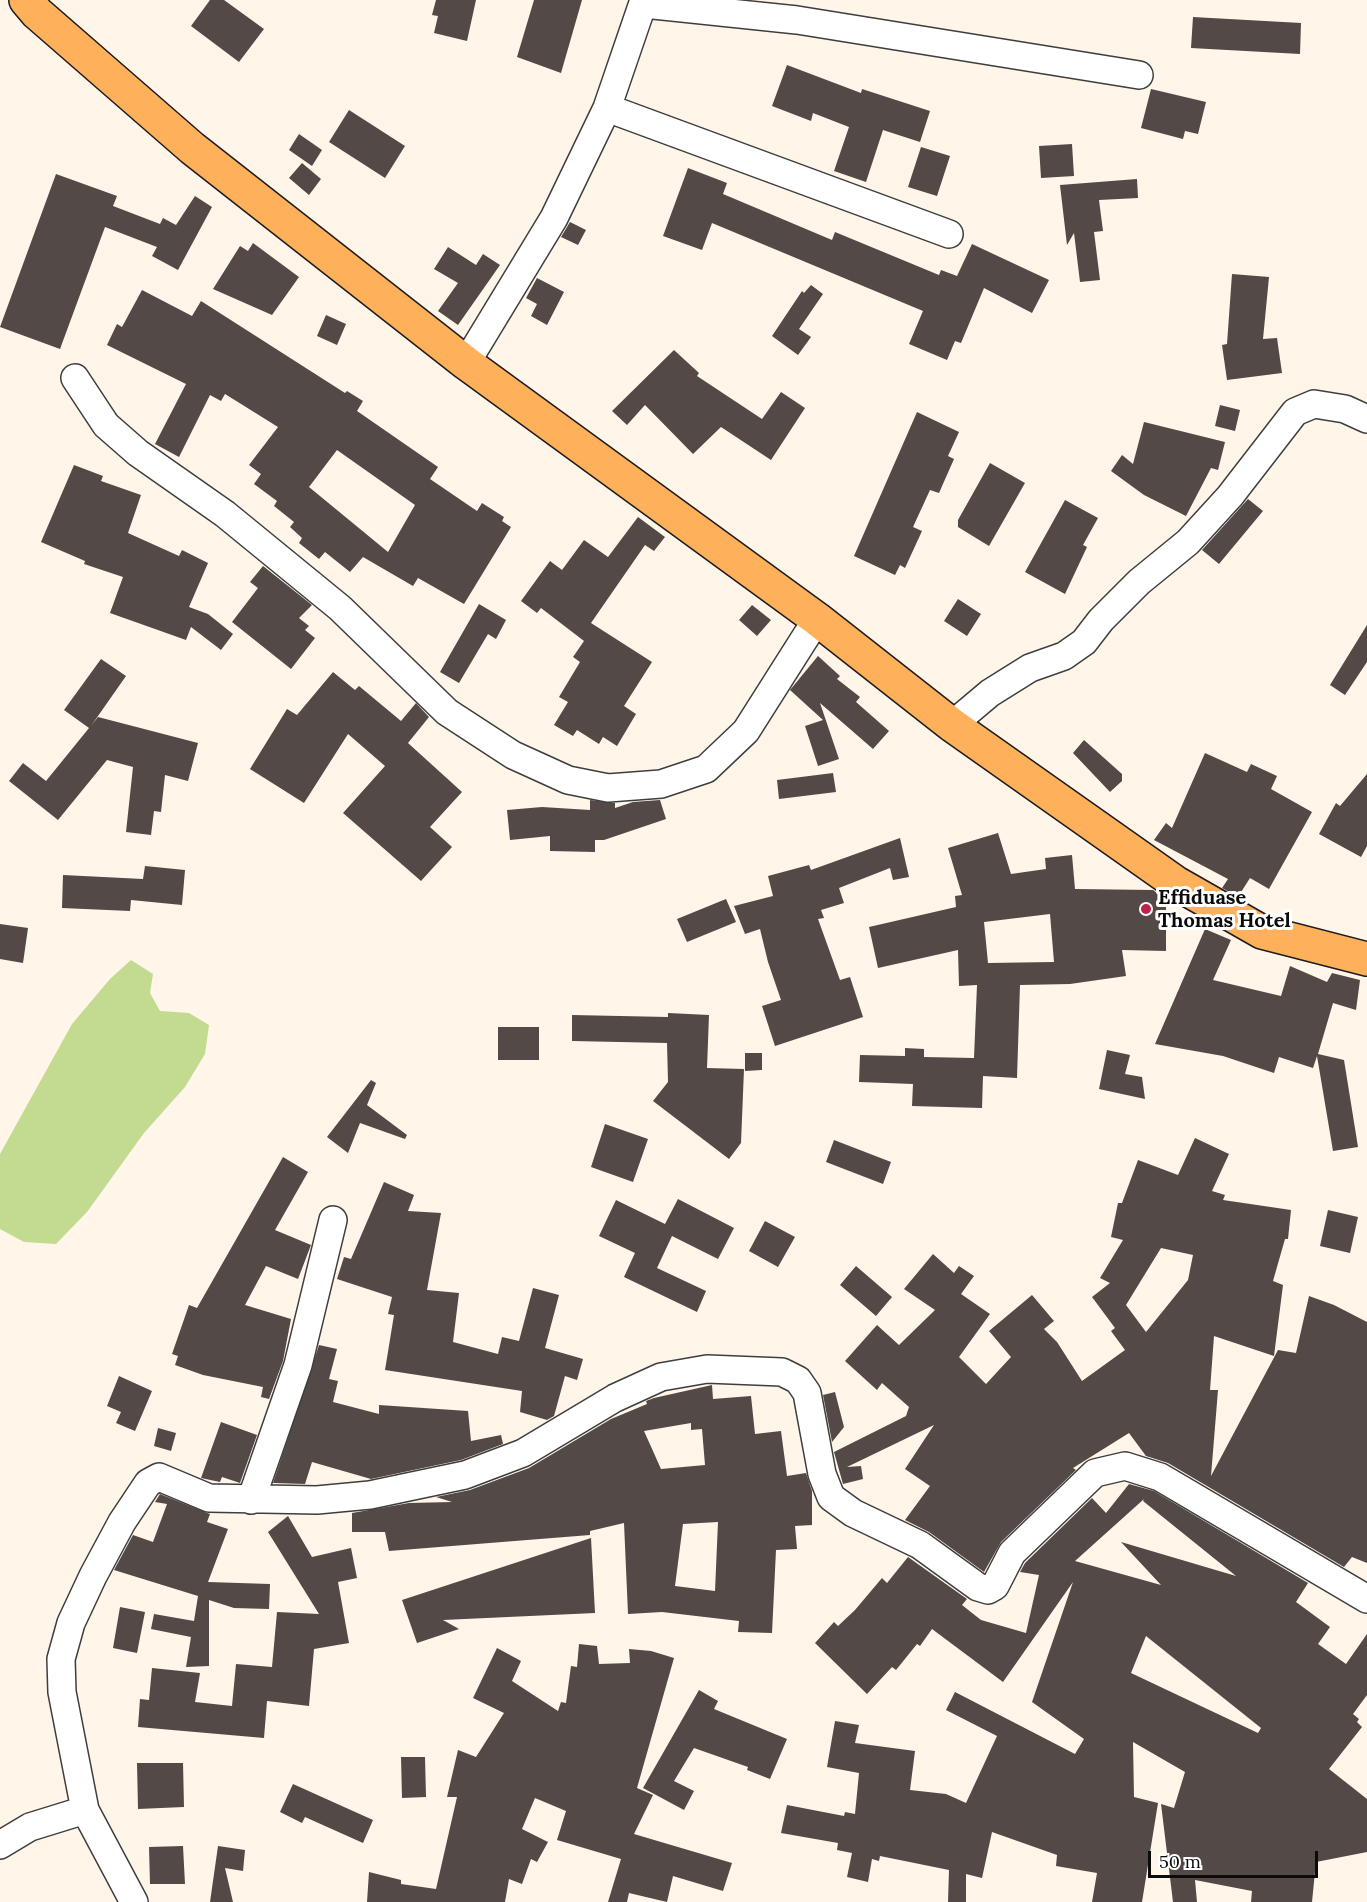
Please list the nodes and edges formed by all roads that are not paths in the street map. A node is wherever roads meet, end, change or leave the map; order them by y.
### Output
1 (26, 0) edge
2 (644, 2) edge
3 (1139, 75) dead end
4 (607, 108) junction
5 (949, 234) dead end
6 (466, 363) junction
7 (75, 378) dead end
8 (1367, 419) edge
9 (817, 619) junction
10 (952, 725) junction
11 (1367, 959) edge
12 (333, 1220) dead end
13 (251, 1500) junction
14 (1367, 1599) edge
15 (85, 1810) junction
16 (0, 1845) edge
17 (134, 1902) edge

1 - 6 main road
2 - 3 street
2 - 4 street
4 - 5 street
4 - 6 street
6 - 9 main road
7 - 9 street
8 - 10 street
9 - 10 main road
10 - 11 main road
12 - 13 street
13 - 14 street
13 - 15 street
15 - 16 street
15 - 17 street

